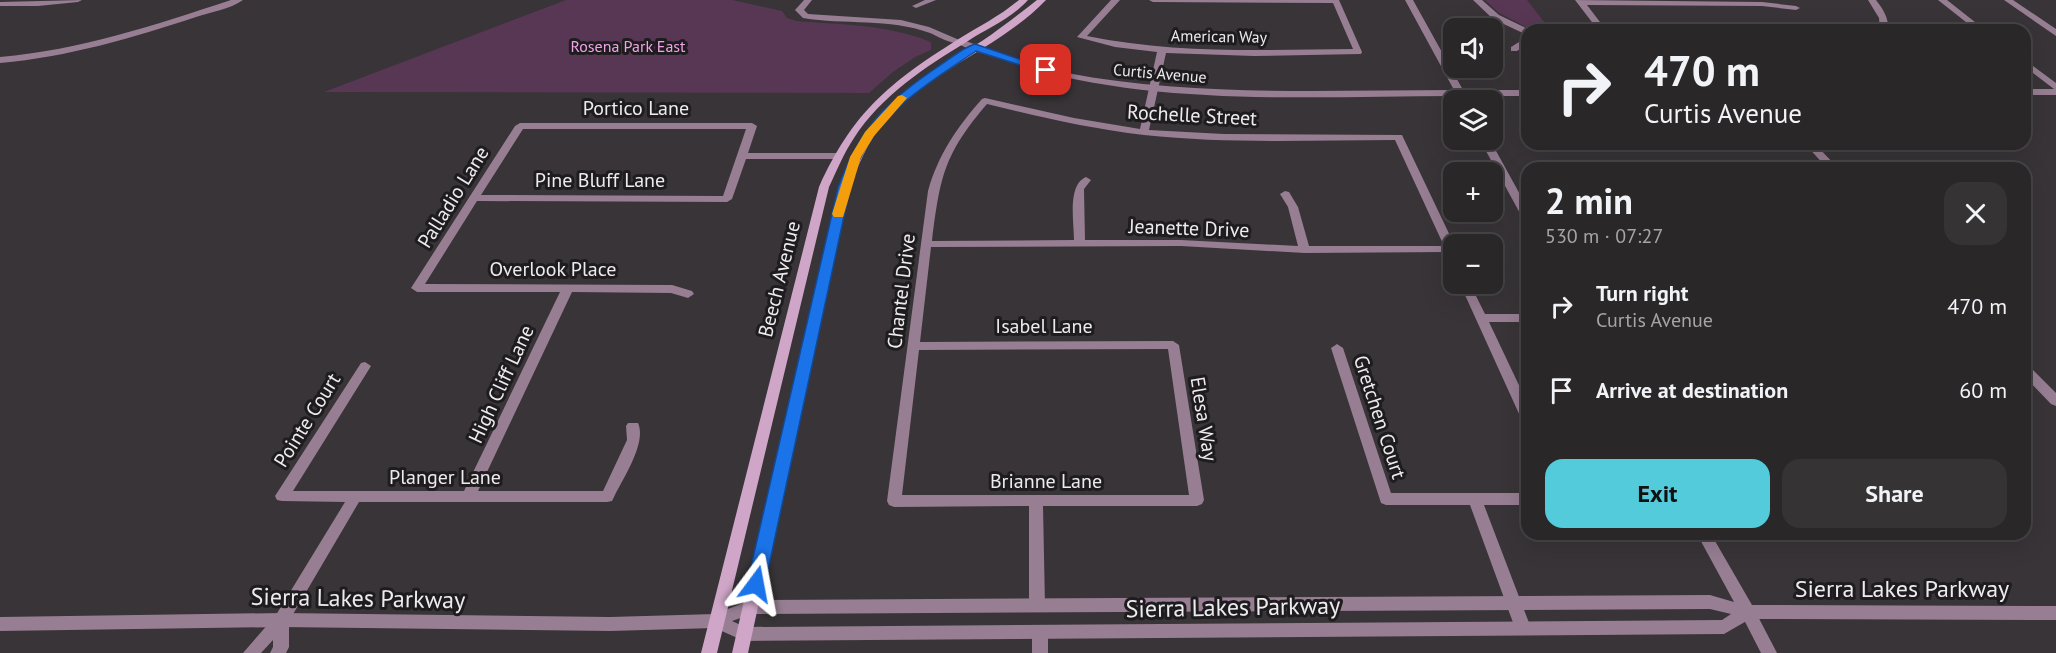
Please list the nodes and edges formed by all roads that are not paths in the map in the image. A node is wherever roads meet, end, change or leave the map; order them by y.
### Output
1 (78, 0) edge
2 (239, 0) edge
3 (808, 0) edge
4 (932, 0) edge
5 (1024, 0) edge
6 (1042, 0) edge
7 (1116, 0) edge
8 (1153, 0) edge
9 (1409, 0) edge
10 (1478, 0) edge
11 (1872, 0) edge
12 (1942, 0) edge
13 (2008, 0) edge
14 (1581, 2) edge
15 (0, 4) edge
16 (916, 6) dead end
17 (1796, 8) dead end
18 (1598, 24) edge
19 (1885, 24) edge
20 (1973, 24) edge
21 (1521, 29) edge
22 (2056, 33) edge
23 (968, 44) junction
24 (1521, 44) edge
25 (1514, 49) dead end
26 (1162, 50) junction
27 (0, 60) edge
28 (2031, 68) edge
29 (2056, 87) edge
30 (1153, 89) junction
31 (1458, 90) edge
32 (2031, 92) edge
33 (2056, 92) edge
34 (1521, 93) edge
35 (1503, 94) edge
36 (1443, 97) edge
37 (985, 101) joint
38 (520, 126) joint
39 (1144, 132) junction
40 (1490, 150) edge
41 (1816, 150) edge
42 (741, 156) junction
43 (836, 156) junction
44 (1827, 162) edge
45 (1086, 180) dead end
46 (1285, 194) dead end
47 (474, 198) junction
48 (1521, 206) edge
49 (1443, 234) edge
50 (926, 244) junction
51 (1080, 244) junction
52 (1305, 250) junction
53 (1443, 253) edge
54 (417, 288) joint
55 (568, 288) junction
56 (688, 294) dead end
57 (1470, 294) edge
58 (1480, 318) junction
59 (1521, 318) edge
60 (1173, 345) joint
61 (914, 346) junction
62 (1337, 348) dead end
63 (365, 366) dead end
64 (2031, 375) edge
65 (2056, 401) edge
66 (1521, 403) edge
67 (633, 426) dead end
68 (282, 496) joint
69 (355, 496) junction
70 (469, 496) junction
71 (1475, 499) junction
72 (1521, 499) edge
73 (1197, 500) joint
74 (894, 501) joint
75 (1036, 501) junction
76 (1707, 540) edge
77 (1513, 602) junction
78 (1037, 606) junction
79 (751, 607) junction
80 (1748, 612) junction
81 (2056, 613) edge
82 (281, 620) junction
83 (716, 621) junction
84 (0, 624) edge
85 (1523, 628) junction
86 (1040, 633) junction
87 (744, 634) junction
88 (251, 653) edge
89 (278, 653) edge
90 (709, 653) edge
91 (740, 653) edge
92 (1040, 653) edge
93 (1769, 653) edge

1 - 15 street
2 - 27 street
3 - 23 street, Curtis Avenue
4 - 16 street
5 - 23 main road, Beech Avenue
6 - 23 main road, Beech Avenue
7 - 26 street, American Way
8 - 26 street, American Way
9 - 31 street
10 - 21 street
11 - 19 street
12 - 20 street
13 - 22 street
14 - 17 street
14 - 18 street
23 - 30 street, Curtis Avenue
23 - 43 main road, Beech Avenue
23 - 79 main road, Beech Avenue
24 - 25 street
26 - 30 street
28 - 29 street
30 - 36 street, Curtis Avenue
30 - 39 street
32 - 33 street
34 - 35 street, Curtis Avenue
37 - 39 street, Rochelle Street
37 - 50 street, Chantel Drive
38 - 42 street, Portico Lane
38 - 47 street, Palladio Lane
39 - 49 street, Rochelle Street
40 - 48 street
41 - 44 street
42 - 43 street
42 - 47 street, Pine Bluff Lane
43 - 83 main road, Beech Avenue
45 - 51 street
46 - 52 street
47 - 54 street, Palladio Lane
50 - 51 street, Jeanette Drive
50 - 61 street, Chantel Drive
51 - 52 street, Jeanette Drive
52 - 53 street, Jeanette Drive
54 - 55 street, Overlook Place
55 - 56 street, Overlook Place
55 - 70 street, High Cliff Lane
57 - 58 street
58 - 59 street
58 - 66 street
60 - 61 street, Isabel Lane
60 - 73 street, Elesa Way
61 - 74 street, Chantel Drive
62 - 71 street, Gretchen Court
63 - 68 street, Pointe Court
64 - 65 street
67 - 70 street, Planger Lane
68 - 69 street, Planger Lane
69 - 70 street, Planger Lane
69 - 82 street
71 - 72 street
71 - 77 street
73 - 75 street, Brianne Lane
74 - 75 street, Brianne Lane
75 - 78 street
76 - 80 street
77 - 78 street, Sierra Lakes Parkway
77 - 80 street, Sierra Lakes Parkway
77 - 85 street
78 - 79 street, Sierra Lakes Parkway
79 - 83 street, Sierra Lakes Parkway
79 - 87 main road, Beech Avenue
80 - 81 street, Sierra Lakes Parkway
80 - 85 street, Sierra Lakes Parkway
80 - 93 street
82 - 83 street, Sierra Lakes Parkway
82 - 84 street, Sierra Lakes Parkway
82 - 88 street
82 - 89 street
83 - 87 street, Sierra Lakes Parkway
83 - 90 main road, Beech Avenue
85 - 86 street, Sierra Lakes Parkway
86 - 87 street, Sierra Lakes Parkway
86 - 92 street
87 - 91 main road, Beech Avenue

